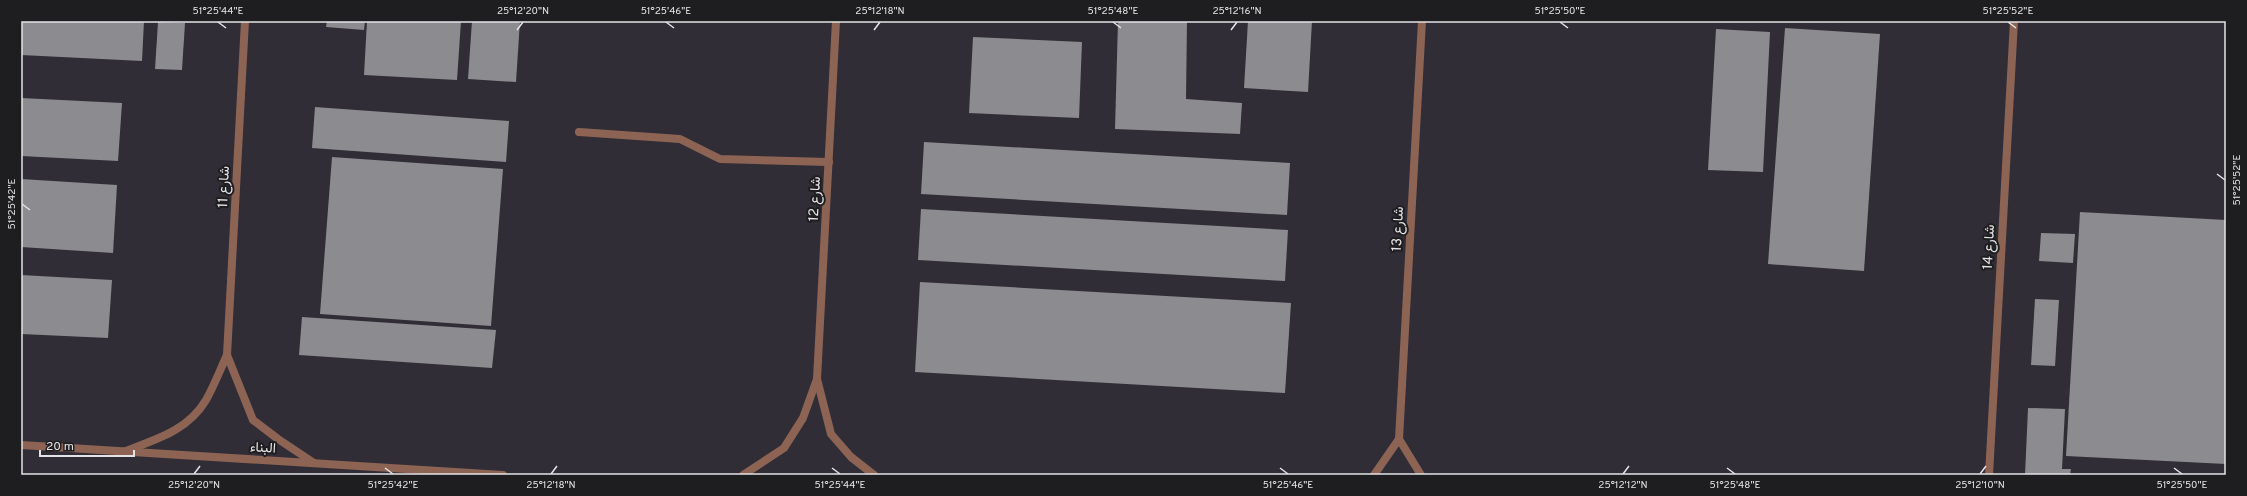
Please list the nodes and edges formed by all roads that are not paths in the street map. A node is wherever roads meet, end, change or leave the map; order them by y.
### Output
1 (245, 21) edge
2 (836, 21) edge
3 (1422, 21) edge
4 (2014, 21) edge
5 (579, 132) dead end
6 (829, 162) junction
7 (226, 355) junction
8 (817, 379) junction
9 (1399, 439) junction
10 (21, 445) edge
11 (123, 452) junction
12 (315, 464) junction
13 (503, 475) edge
14 (743, 475) edge
15 (874, 475) edge
16 (1374, 475) edge
17 (1421, 475) edge
18 (1989, 475) edge

1 - 7 street, شارع 11
2 - 6 street, شارع 12
3 - 9 street, شارع 13
4 - 18 street, شارع 14
5 - 6 street
6 - 8 street, شارع 12
7 - 11 street, شارع 11
7 - 12 street, شارع 11
8 - 14 street, شارع 12
8 - 15 street, شارع 12
9 - 16 street
9 - 17 street
10 - 11 street, البناء
11 - 12 street, البناء
12 - 13 street, البناء

